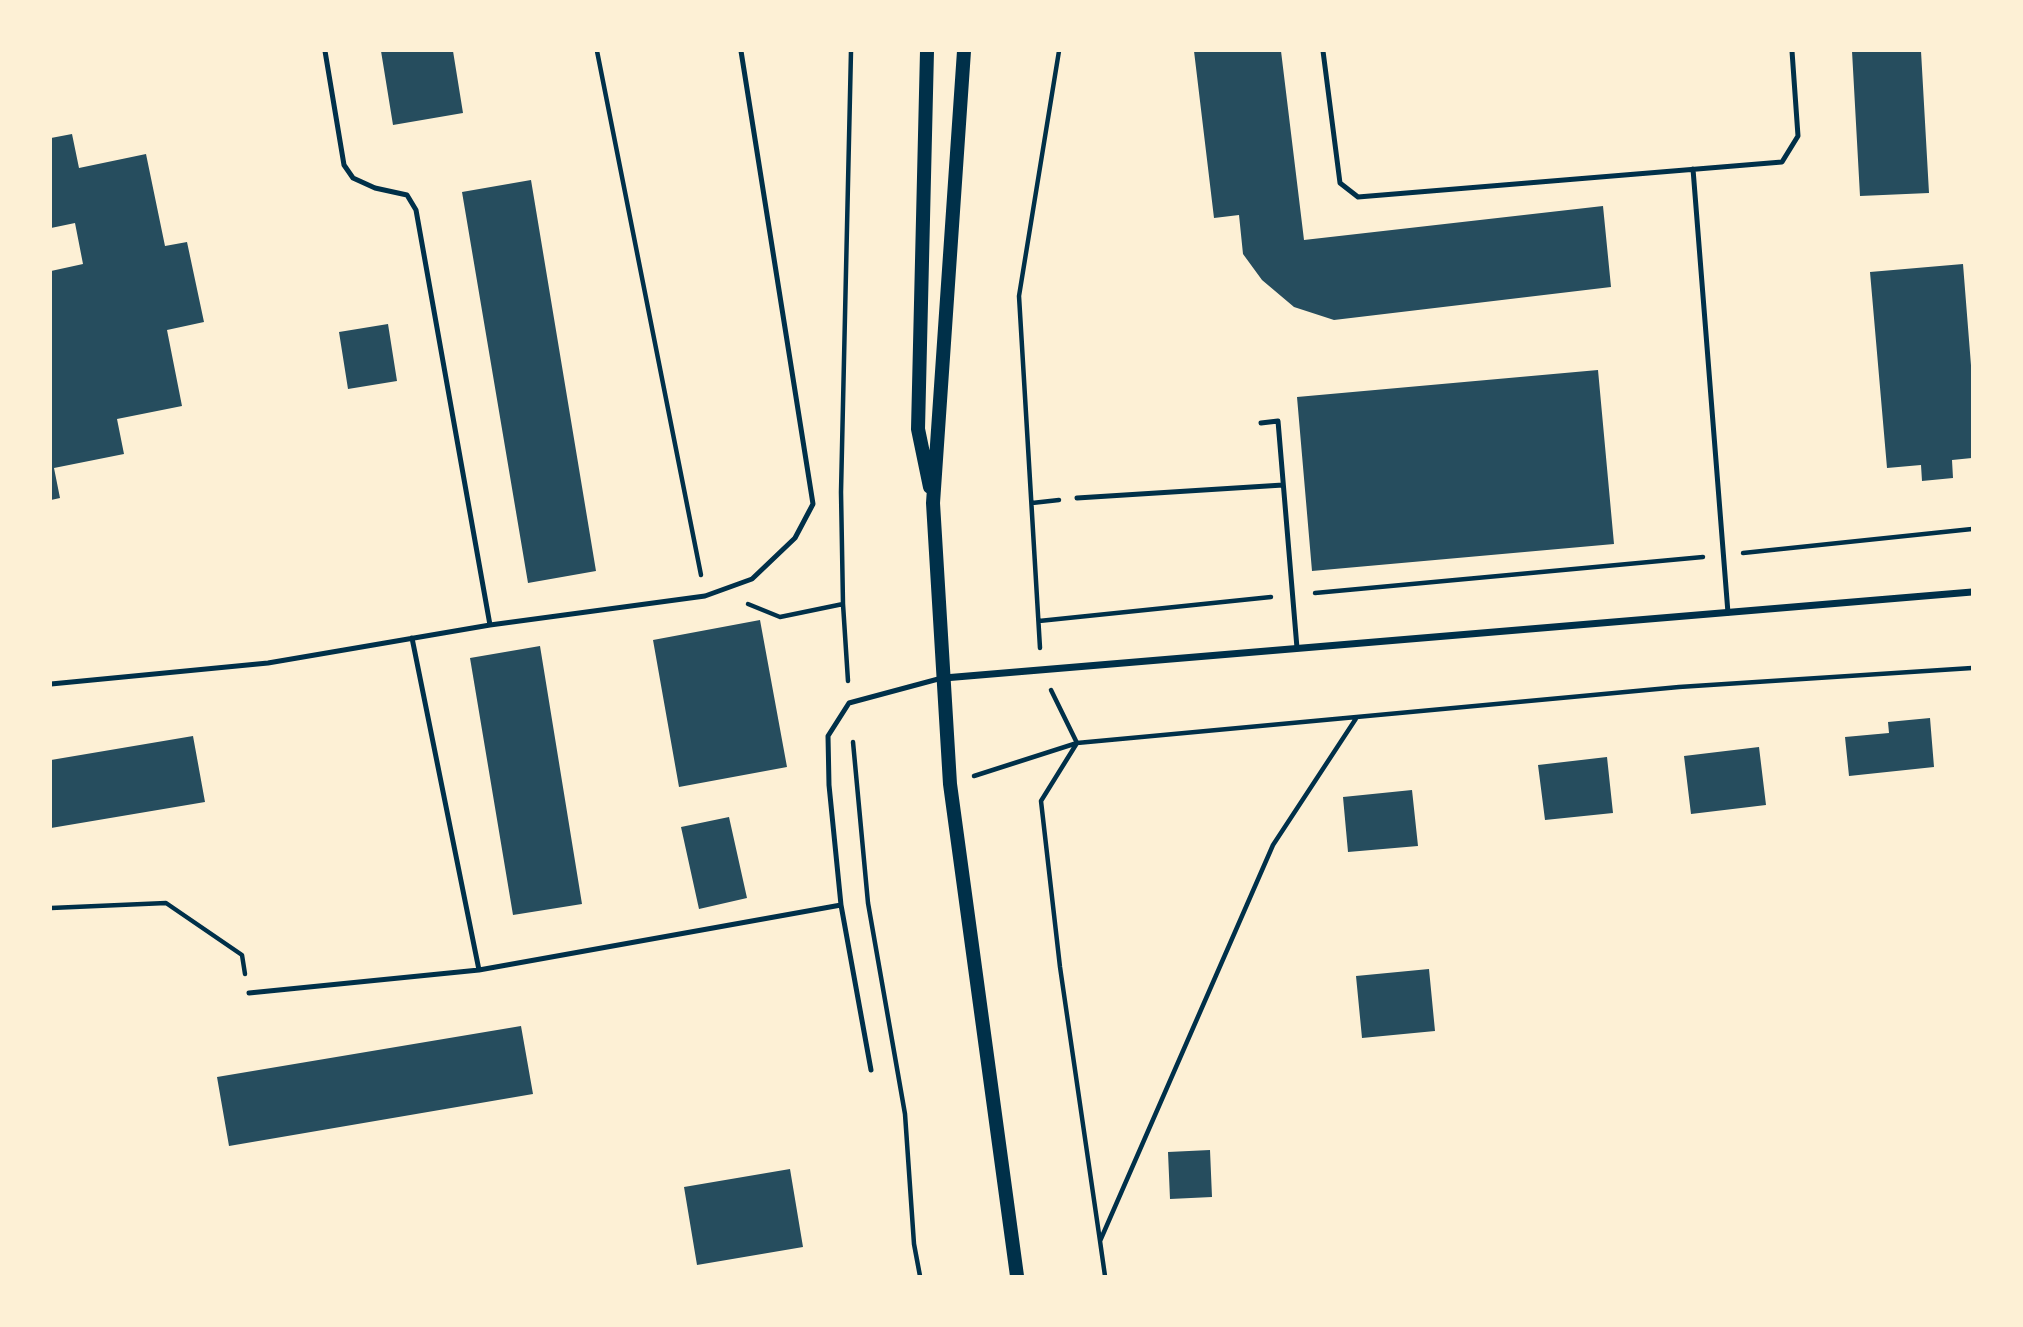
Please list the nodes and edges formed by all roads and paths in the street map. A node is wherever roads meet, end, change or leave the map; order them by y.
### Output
1 (325, 51) edge
2 (597, 51) edge
3 (741, 51) edge
4 (850, 51) edge
5 (927, 51) edge
6 (964, 51) edge
7 (1059, 51) edge
8 (1323, 51) edge
9 (1792, 51) edge
10 (1693, 169) junction
11 (1261, 423) dead end
12 (1283, 485) junction
13 (1077, 498) dead end
14 (933, 502) junction
15 (1972, 529) edge
16 (1723, 555) junction
17 (1972, 592) edge
18 (1293, 595) junction
19 (705, 596) junction
20 (843, 604) dead end
21 (1728, 613) junction
22 (1039, 621) junction
23 (491, 625) junction
24 (412, 638) junction
25 (1297, 649) junction
26 (1972, 668) edge
27 (1042, 670) junction
28 (942, 678) junction
29 (51, 684) edge
30 (1357, 717) junction
31 (1077, 743) junction
32 (950, 784) junction
33 (841, 905) junction
34 (51, 908) edge
35 (480, 970) junction
36 (249, 993) joint
37 (871, 1070) dead end
38 (1100, 1241) junction
39 (1017, 1276) edge
40 (1105, 1276) edge

1 - 23 lane
2 - 19 path
3 - 19 lane
4 - 20 path
5 - 14 main road
6 - 14 main road
7 - 22 path
8 - 10 lane
9 - 10 lane
10 - 16 lane
11 - 12 lane
12 - 13 lane
12 - 18 lane
14 - 28 main road
15 - 16 path
16 - 18 path
16 - 21 lane
17 - 21 street
18 - 22 path
18 - 25 lane
19 - 23 lane
21 - 25 street
22 - 27 path
23 - 24 lane
24 - 29 lane
24 - 35 lane
25 - 27 street
26 - 30 path
27 - 28 street
27 - 31 path
28 - 32 main road
28 - 33 lane
30 - 31 path
30 - 38 path
31 - 32 path
31 - 38 path
32 - 39 main road
33 - 35 lane
33 - 37 lane
34 - 36 path
35 - 36 lane
38 - 40 path

